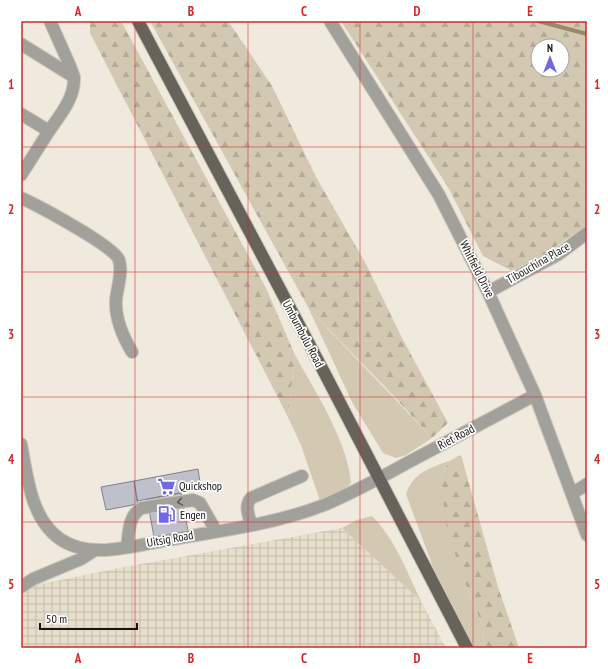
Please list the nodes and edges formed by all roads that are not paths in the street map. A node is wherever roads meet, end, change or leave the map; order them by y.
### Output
1 (50, 21) edge
2 (138, 21) edge
3 (330, 21) edge
4 (21, 44) edge
5 (74, 77) junction
6 (21, 114) edge
7 (49, 131) junction
8 (21, 175) edge
9 (21, 198) edge
10 (587, 232) edge
11 (488, 292) junction
12 (132, 352) dead end
13 (535, 395) junction
14 (21, 444) edge
15 (302, 476) dead end
16 (378, 479) junction
17 (587, 484) edge
18 (573, 493) junction
19 (251, 525) junction
20 (216, 531) junction
21 (587, 535) edge
22 (128, 547) junction
23 (95, 550) junction
24 (22, 586) edge
25 (467, 648) edge

1 - 5 street
2 - 16 main road, Umbumbulu Road
3 - 11 street, Whitfield Drive
4 - 5 street
5 - 7 street
6 - 7 street
7 - 8 street
9 - 12 street
10 - 11 street, Tibouchina Place
11 - 13 street, Whitfield Drive
13 - 16 street, Riet Road
13 - 18 street, Whitfield Drive
14 - 23 street, Uitsig Road
15 - 19 street
16 - 19 street, Uitsig Road
16 - 25 main road, Umbumbulu Road
17 - 18 street
18 - 21 street, Whitfield Drive
19 - 20 street, Uitsig Road
20 - 22 street, Uitsig Road
20 -> 22 street
22 - 23 street, Uitsig Road
23 - 24 street

